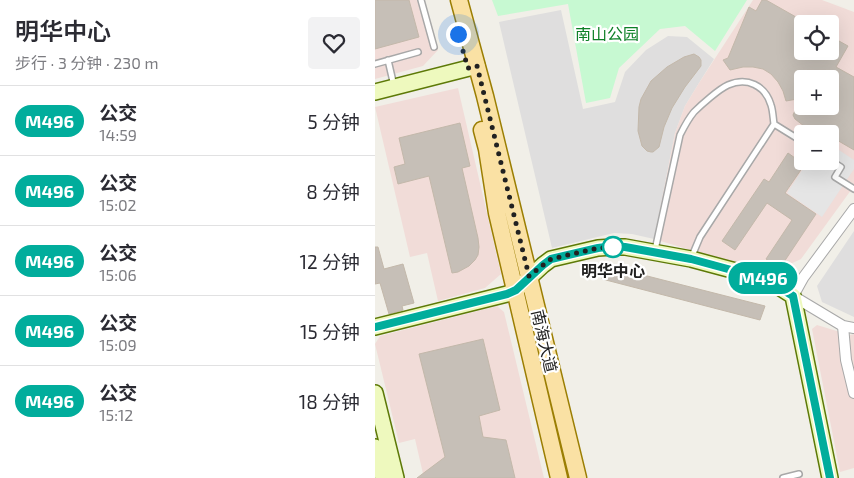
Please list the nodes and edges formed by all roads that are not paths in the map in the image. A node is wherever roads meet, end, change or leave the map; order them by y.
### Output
1 (421, 0) edge
2 (448, 0) edge
3 (459, 0) edge
4 (434, 47) dead end
5 (418, 52) dead end
6 (388, 60) junction
7 (375, 64) edge
8 (473, 67) junction
9 (395, 87) junction
10 (375, 92) edge
11 (774, 124) junction
12 (794, 136) edge
13 (839, 166) edge
14 (854, 189) edge
15 (854, 208) edge
16 (655, 252) junction
17 (691, 259) junction
18 (529, 276) junction
19 (516, 290) junction
20 (793, 296) junction
21 (843, 326) junction
22 (375, 328) edge
23 (854, 328) edge
24 (854, 393) edge
25 (375, 394) edge
26 (375, 447) edge
27 (799, 474) dead end
28 (383, 478) edge
29 (395, 478) edge
30 (559, 478) edge
31 (578, 478) edge
32 (783, 478) edge
33 (831, 478) edge

1 - 4 lane
2 - 8 main road, 南海大道
3 - 8 main road, 南海大道
5 - 6 lane
6 - 7 lane
6 - 9 lane
8 - 9 street
8 - 18 main road, 南海大道
8 - 19 main road, 南海大道
9 - 10 street
11 - 12 lane
11 - 16 lane
11 - 17 lane
13 - 14 lane
15 - 20 street
16 - 17 street
16 - 18 street
17 - 20 street
18 - 19 street
18 - 31 main road, 南海大道
19 - 22 street
19 - 30 main road, 南海大道
20 - 21 street
20 - 33 street
21 - 23 street
21 - 24 street
25 - 29 street
26 - 28 street
27 - 32 lane

